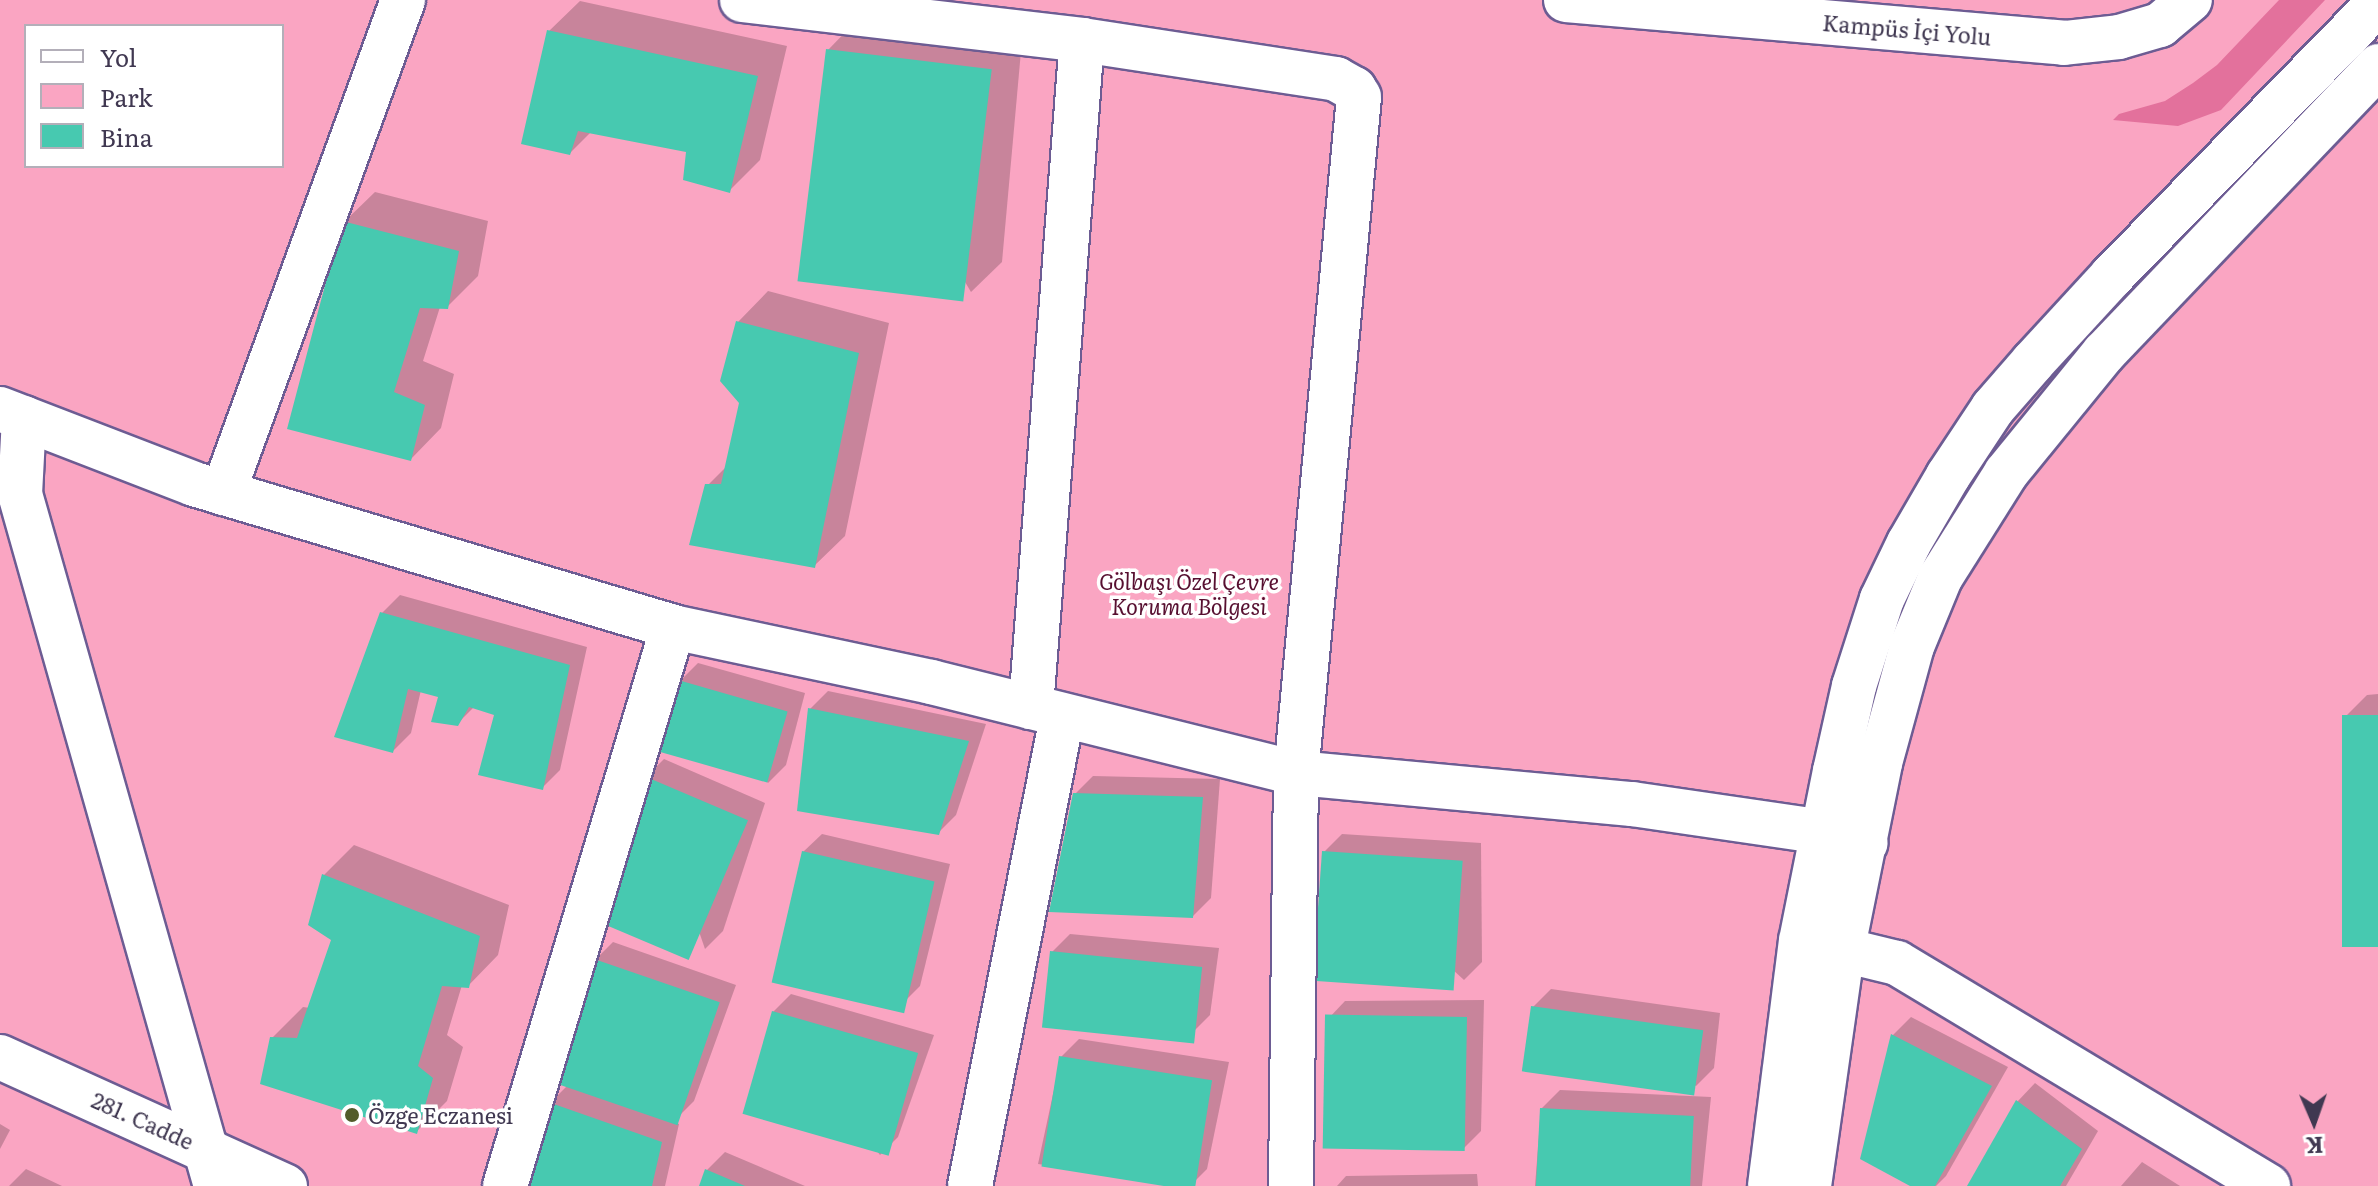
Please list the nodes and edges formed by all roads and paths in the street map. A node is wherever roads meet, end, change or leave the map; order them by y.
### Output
1 (403, 0) edge
2 (742, 0) edge
3 (1566, 0) edge
4 (2190, 0) edge
5 (2378, 3) edge
6 (1082, 40) junction
7 (2378, 66) edge
8 (12, 413) edge
9 (223, 493) junction
10 (673, 627) junction
11 (1047, 712) junction
12 (1296, 773) junction
13 (1824, 832) junction
14 (1866, 843) junction
15 (1801, 941) junction
16 (1843, 947) junction
17 (0, 1057) edge
18 (212, 1167) edge
19 (285, 1186) edge
20 (505, 1186) edge
21 (970, 1186) edge
22 (1291, 1186) edge
23 (1770, 1186) edge
24 (1809, 1186) edge
25 (2268, 1186) edge

1 - 9 street
2 - 6 street
3 - 4 street, Kampüs İçi Yolu
5 - 13 street
6 - 11 street
6 - 12 street
7 - 14 street
8 - 9 street
8 - 18 street
9 - 10 street
10 - 11 street
10 - 20 street
11 - 12 street
11 - 21 street
12 - 13 street
12 - 22 street
13 - 14 street
13 - 15 street
14 - 16 street
15 - 16 street
15 - 23 street
16 - 24 street
16 - 25 street
17 - 18 street, 281. Cadde
18 - 19 street, 281. Cadde

